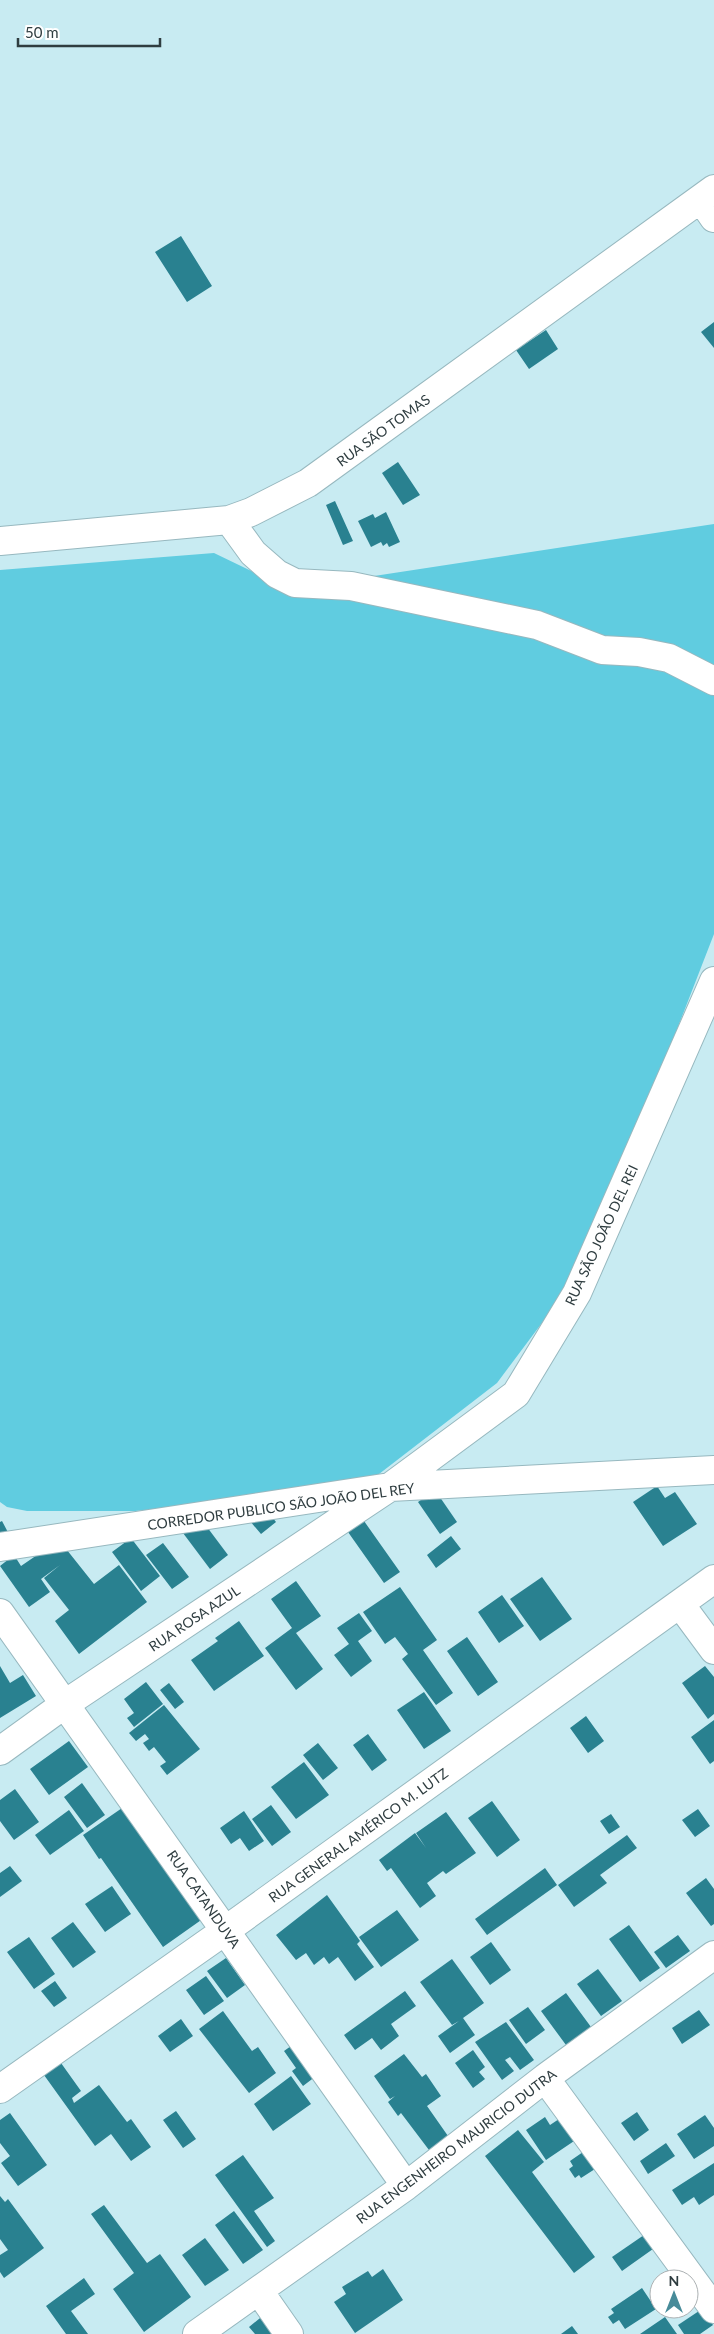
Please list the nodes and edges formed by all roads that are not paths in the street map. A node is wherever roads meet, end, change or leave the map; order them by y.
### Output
1 (710, 202) edge
2 (229, 520) junction
3 (0, 541) edge
4 (714, 680) edge
5 (714, 981) edge
6 (714, 1470) edge
7 (390, 1487) junction
8 (0, 1547) edge
9 (714, 1579) edge
10 (680, 1604) junction
11 (0, 1613) edge
12 (714, 1650) edge
13 (65, 1704) junction
14 (0, 1750) edge
15 (226, 1930) junction
16 (714, 1955) edge
17 (545, 2078) junction
18 (0, 2089) edge
19 (406, 2186) junction
20 (259, 2292) junction
21 (714, 2309) edge
22 (197, 2334) edge
23 (290, 2334) edge

1 - 2 street, RUA SÃO TOMAS
2 - 3 street, RUA SÃO TOMAS
2 - 4 street
5 - 7 street, RUA SÃO JOÃO DEL REI
6 - 7 street, CORREDOR PUBLICO SÃO JOÃO DEL REY
7 - 8 street, CORREDOR PUBLICO SÃO JOÃO DEL REY
7 - 13 street, RUA ROSA AZUL
9 - 10 street, RUA GENERAL AMÉRICO M. LUTZ
10 - 12 street
10 - 15 street, RUA GENERAL AMÉRICO M. LUTZ
11 - 13 street, RUA CATANDUVA
13 - 14 street, RUA ROSA AZUL
13 - 15 street, RUA CATANDUVA
15 - 18 street, RUA GENERAL AMÉRICO M. LUTZ
15 - 19 street, RUA CATANDUVA
16 - 17 street, RUA ENGENHEIRO MAURICIO DUTRA
17 - 19 street, RUA ENGENHEIRO MAURICIO DUTRA
17 - 21 street
19 - 20 street, RUA ENGENHEIRO MAURICIO DUTRA
20 - 22 street, RUA ENGENHEIRO MAURICIO DUTRA
20 - 23 street

